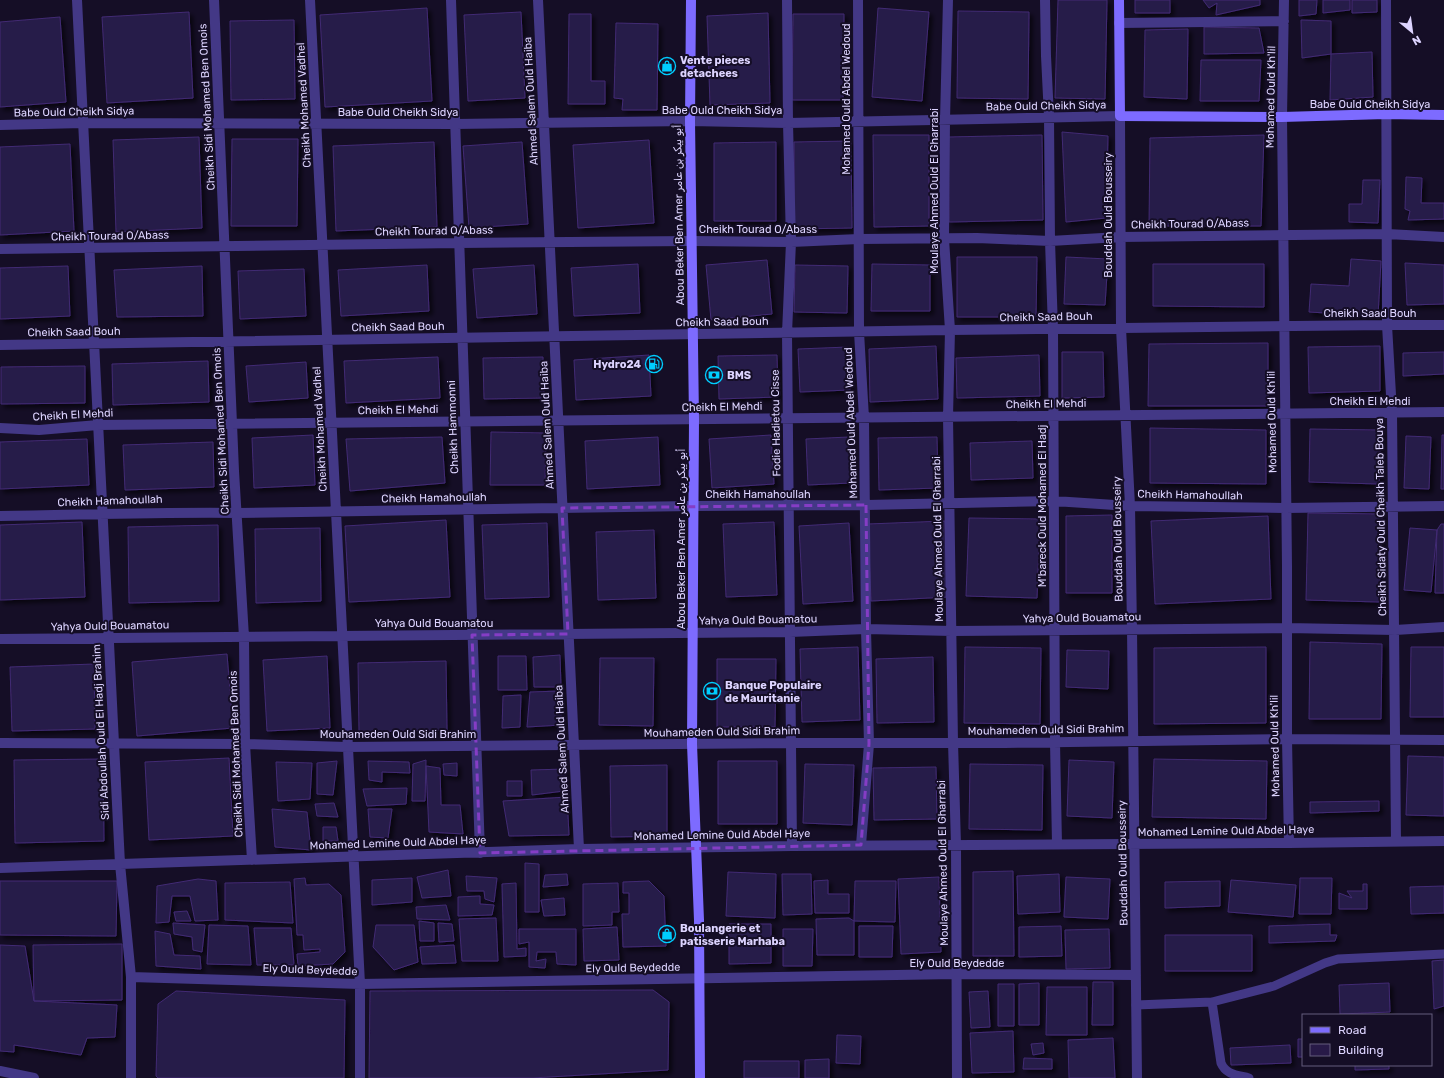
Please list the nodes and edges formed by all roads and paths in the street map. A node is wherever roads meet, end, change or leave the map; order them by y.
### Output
1 (77, 0) edge
2 (214, 0) edge
3 (310, 0) edge
4 (451, 0) edge
5 (538, 0) edge
6 (691, 0) edge
7 (787, 0) edge
8 (858, 0) edge
9 (948, 0) edge
10 (1045, 0) edge
11 (1119, 0) edge
12 (1284, 0) edge
13 (1386, 0) edge
14 (1284, 21) junction
15 (1119, 23) junction
16 (1386, 114) junction
17 (1444, 115) edge
18 (1120, 116) junction
19 (1049, 117) junction
20 (1282, 117) junction
21 (945, 120) junction
22 (690, 121) junction
23 (858, 121) junction
24 (83, 123) junction
25 (219, 123) junction
26 (788, 123) junction
27 (0, 124) edge
28 (317, 124) junction
29 (455, 124) junction
30 (544, 124) junction
31 (1387, 234) junction
32 (1282, 235) junction
33 (1120, 237) junction
34 (1444, 237) edge
35 (944, 239) junction
36 (859, 240) junction
37 (1050, 240) junction
38 (692, 241) junction
39 (550, 242) junction
40 (791, 242) junction
41 (459, 243) junction
42 (323, 245) junction
43 (225, 246) junction
44 (89, 248) junction
45 (0, 249) edge
46 (1387, 325) junction
47 (1444, 325) edge
48 (1283, 326) junction
49 (1121, 328) junction
50 (1053, 329) junction
51 (950, 330) junction
52 (859, 332) junction
53 (787, 333) junction
54 (693, 335) junction
55 (554, 337) junction
56 (462, 338) junction
57 (328, 340) junction
58 (229, 341) junction
59 (94, 343) junction
60 (0, 345) edge
61 (1392, 412) junction
62 (1444, 412) edge
63 (1126, 414) junction
64 (1284, 414) junction
65 (1054, 416) junction
66 (948, 417) junction
67 (787, 418) junction
68 (864, 418) junction
69 (694, 419) junction
70 (465, 421) junction
71 (558, 421) junction
72 (332, 423) junction
73 (233, 424) junction
74 (98, 425) junction
75 (0, 428) edge
76 (1054, 502) junction
77 (949, 503) junction
78 (788, 505) junction
79 (866, 505) junction
80 (693, 506) junction
81 (1130, 506) junction
82 (1444, 506) edge
83 (1392, 507) junction
84 (562, 508) junction
85 (1285, 508) junction
86 (468, 509) junction
87 (336, 511) junction
88 (237, 513) junction
89 (103, 514) junction
90 (0, 516) edge
91 (1444, 627) edge
92 (1286, 628) junction
93 (866, 629) junction
94 (1132, 629) junction
95 (1055, 630) junction
96 (1395, 630) junction
97 (952, 631) junction
98 (790, 632) junction
99 (694, 633) junction
100 (568, 634) junction
101 (472, 635) junction
102 (342, 636) junction
103 (244, 637) junction
104 (108, 638) junction
105 (0, 639) edge
106 (1287, 739) junction
107 (1395, 740) junction
108 (1444, 740) edge
109 (1133, 741) junction
110 (953, 742) junction
111 (1055, 742) junction
112 (0, 743) edge
113 (114, 743) junction
114 (790, 743) junction
115 (245, 744) junction
116 (692, 744) junction
117 (869, 744) junction
118 (573, 745) junction
119 (476, 746) junction
120 (347, 747) junction
121 (1444, 841) edge
122 (1396, 842) junction
123 (1289, 843) junction
124 (1057, 844) junction
125 (1134, 844) junction
126 (861, 845) junction
127 (956, 845) junction
128 (792, 846) junction
129 (696, 847) junction
130 (579, 849) junction
131 (480, 853) junction
132 (353, 857) junction
133 (252, 860) junction
134 (120, 864) junction
135 (0, 868) edge
136 (1444, 954) edge
137 (956, 974) junction
138 (1136, 976) junction
139 (131, 977) junction
140 (699, 979) junction
141 (360, 984) junction
142 (1212, 1002) junction
143 (1136, 1005) junction
144 (0, 1071) edge
145 (34, 1078) edge
146 (131, 1078) edge
147 (360, 1078) edge
148 (700, 1078) edge
149 (957, 1078) edge
150 (1137, 1078) edge
151 (1249, 1078) edge

1 - 24 street, Sidi Abdoullah Ould El Hadj Brahim
2 - 25 street, Cheikh Sidi Mohamed Ben Omois
3 - 28 street, Cheikh Mohamed Vadhel
4 - 29 street, Cheikh Hammonni
5 - 30 street, Ahmed Salem Ould Haiba
6 - 22 street, Abou Beker Ben Amer أبو بيكر بن عامر
7 - 26 street, Fodie Hadietou Cisse
8 - 23 street, Mohamed Ould Abdel Wedoud
9 - 21 street, Moulaye Ahmed Ould El Gharrabi
10 - 19 street, M'bareck Ould Mohamed El Hadj
11 - 15 street, Bouddah Ould Bousseiry
12 - 14 street, Mohamed Ould Kh'lil
13 - 16 street, Cheikh Sidaty Ould Cheikh Taleb Bouya
14 - 15 street
14 - 20 street, Mohamed Ould Kh'lil
15 - 18 street, Bouddah Ould Bousseiry
16 - 17 street, Babe Ould Cheikh Sidya
16 - 20 street, Babe Ould Cheikh Sidya
16 - 31 street, Cheikh Sidaty Ould Cheikh Taleb Bouya
18 - 19 street, Babe Ould Cheikh Sidya
18 - 20 street, Babe Ould Cheikh Sidya
18 - 33 street, Bouddah Ould Bousseiry
19 - 21 street, Babe Ould Cheikh Sidya
19 - 37 street, M'bareck Ould Mohamed El Hadj
20 - 32 street, Mohamed Ould Kh'lil
21 - 23 street, Babe Ould Cheikh Sidya
21 - 35 street, Moulaye Ahmed Ould El Gharrabi
22 - 26 street, Babe Ould Cheikh Sidya
22 - 30 street, Babe Ould Cheikh Sidya
22 - 38 street, Abou Beker Ben Amer أبو بيكر بن عامر
23 - 26 street, Babe Ould Cheikh Sidya
23 - 36 street, Mohamed Ould Abdel Wedoud
24 - 25 street, Babe Ould Cheikh Sidya
24 - 27 street, Babe Ould Cheikh Sidya
24 - 44 street, Sidi Abdoullah Ould El Hadj Brahim
25 - 28 street, Babe Ould Cheikh Sidya
25 - 43 street, Cheikh Sidi Mohamed Ben Omois
26 - 40 street, Fodie Hadietou Cisse
28 - 29 street, Babe Ould Cheikh Sidya
28 - 42 street, Cheikh Mohamed Vadhel
29 - 30 street, Babe Ould Cheikh Sidya
29 - 41 street, Cheikh Hammonni
30 - 39 street, Ahmed Salem Ould Haiba
31 - 32 street, Cheikh Tourad O/Abass
31 - 34 street, Cheikh Tourad O/Abass
31 - 46 street, Cheikh Sidaty Ould Cheikh Taleb Bouya
32 - 33 street, Cheikh Tourad O/Abass
32 - 48 street, Mohamed Ould Kh'lil
33 - 37 street, Cheikh Tourad O/Abass
33 - 49 street, Bouddah Ould Bousseiry
35 - 36 street, Cheikh Tourad O/Abass
35 - 37 street, Cheikh Tourad O/Abass
35 - 51 street, Moulaye Ahmed Ould El Gharrabi
36 - 40 street, Cheikh Tourad O/Abass
36 - 52 street, Mohamed Ould Abdel Wedoud
37 - 50 street, M'bareck Ould Mohamed El Hadj
38 - 39 street, Cheikh Tourad O/Abass
38 - 40 street, Cheikh Tourad O/Abass
38 - 54 street, Abou Beker Ben Amer أبو بيكر بن عامر
39 - 41 street, Cheikh Tourad O/Abass
39 - 55 street, Ahmed Salem Ould Haiba
40 - 53 street, Fodie Hadietou Cisse
41 - 42 street, Cheikh Tourad O/Abass
41 - 56 street, Cheikh Hammonni
42 - 43 street, Cheikh Tourad O/Abass
42 - 57 street, Cheikh Mohamed Vadhel
43 - 44 street, Cheikh Tourad O/Abass
43 - 58 street, Cheikh Sidi Mohamed Ben Omois
44 - 45 street, Cheikh Tourad O/Abass
44 - 59 street, Sidi Abdoullah Ould El Hadj Brahim
46 - 47 street, Cheikh Saad Bouh
46 - 48 street, Cheikh Saad Bouh
46 - 61 street, Cheikh Sidaty Ould Cheikh Taleb Bouya
48 - 49 street, Cheikh Saad Bouh
48 - 64 street, Mohamed Ould Kh'lil
49 - 50 street, Cheikh Saad Bouh
49 - 63 street, Bouddah Ould Bousseiry
50 - 51 street, Cheikh Saad Bouh
50 - 65 street, M'bareck Ould Mohamed El Hadj
51 - 52 street, Cheikh Saad Bouh
51 - 66 street, Moulaye Ahmed Ould El Gharrabi
52 - 53 street, Cheikh Saad Bouh
52 - 68 street, Mohamed Ould Abdel Wedoud
53 - 54 street, Cheikh Saad Bouh
53 - 67 street, Fodie Hadietou Cisse
54 - 55 street, Cheikh Saad Bouh
54 - 69 street, Abou Beker Ben Amer أبو بيكر بن عامر
55 - 56 street, Cheikh Saad Bouh
55 - 71 street, Ahmed Salem Ould Haiba
56 - 57 street, Cheikh Saad Bouh
56 - 70 street, Cheikh Hammonni
57 - 58 street, Cheikh Saad Bouh
57 - 72 street, Cheikh Mohamed Vadhel
58 - 59 street, Cheikh Saad Bouh
58 - 73 street, Cheikh Sidi Mohamed Ben Omois
59 - 60 street, Cheikh Saad Bouh
59 - 74 street, Sidi Abdoullah Ould El Hadj Brahim
61 - 62 street, Cheikh El Mehdi
61 - 64 street, Cheikh El Mehdi
61 - 83 street, Cheikh Sidaty Ould Cheikh Taleb Bouya
63 - 64 street, Cheikh El Mehdi
63 - 65 street, Cheikh El Mehdi
63 - 81 street, Bouddah Ould Bousseiry
64 - 85 street, Mohamed Ould Kh'lil
65 - 66 street, Cheikh El Mehdi
65 - 76 street, M'bareck Ould Mohamed El Hadj
66 - 68 street, Cheikh El Mehdi
66 - 77 street, Moulaye Ahmed Ould El Gharrabi
67 - 68 street, Cheikh El Mehdi
67 - 69 street, Cheikh El Mehdi
67 - 78 street, Fodie Hadietou Cisse
68 - 79 street, Mohamed Ould Abdel Wedoud
69 - 71 street, Cheikh El Mehdi
69 - 80 street, Abou Beker Ben Amer أبو بيكر بن عامر
70 - 71 street, Cheikh El Mehdi
70 - 72 street, Cheikh El Mehdi
70 - 86 street, Cheikh Hammonni
71 - 84 street, Ahmed Salem Ould Haiba
72 - 73 street, Cheikh El Mehdi
72 - 87 street, Cheikh Mohamed Vadhel
73 - 74 street, Cheikh El Mehdi
73 - 88 street, Cheikh Sidi Mohamed Ben Omois
74 - 75 street, Cheikh El Mehdi
74 - 89 street, Sidi Abdoullah Ould El Hadj Brahim
76 - 77 street, Cheikh Hamahoullah
76 - 81 street, Cheikh Hamahoullah
76 - 95 street, M'bareck Ould Mohamed El Hadj
77 - 79 street, Cheikh Hamahoullah
77 - 97 street, Moulaye Ahmed Ould El Gharrabi
78 - 79 street, Cheikh Hamahoullah
78 - 80 street, Cheikh Hamahoullah
78 - 98 street, Fodie Hadietou Cisse
79 - 93 street, Mohamed Ould Abdel Wedoud
80 - 84 street, Cheikh Hamahoullah
80 - 99 street, Abou Beker Ben Amer أبو بيكر بن عامر
81 - 85 street, Cheikh Hamahoullah
81 - 94 street, Bouddah Ould Bousseiry
82 - 83 street, Cheikh Hamahoullah
83 - 85 street, Cheikh Hamahoullah
83 - 96 street, Cheikh Sidaty Ould Cheikh Taleb Bouya
84 - 86 street, Cheikh Hamahoullah
84 - 100 street, Ahmed Salem Ould Haiba
85 - 92 street, Mohamed Ould Kh'lil
86 - 87 street, Cheikh Hamahoullah
86 - 101 street, Cheikh Hammonni
87 - 88 street, Cheikh Hamahoullah
87 - 102 street, Cheikh Mohamed Vadhel
88 - 89 street, Cheikh Hamahoullah
88 - 103 street, Cheikh Sidi Mohamed Ben Omois
89 - 90 street, Cheikh Hamahoullah
89 - 104 street, Sidi Abdoullah Ould El Hadj Brahim
91 - 96 street, Yahya Ould Bouamatou
92 - 94 street, Yahya Ould Bouamatou
92 - 96 street, Yahya Ould Bouamatou
92 - 106 street, Mohamed Ould Kh'lil
93 - 97 street, Yahya Ould Bouamatou
93 - 98 street, Yahya Ould Bouamatou
93 - 117 street, Mohamed Ould Abdel Wedoud
94 - 95 street, Yahya Ould Bouamatou
94 - 109 street, Bouddah Ould Bousseiry
95 - 97 street, Yahya Ould Bouamatou
95 - 111 street, M'bareck Ould Mohamed El Hadj
96 - 107 street, Cheikh Sidaty Ould Cheikh Taleb Bouya
97 - 110 street, Moulaye Ahmed Ould El Gharrabi
98 - 99 street, Yahya Ould Bouamatou
98 - 114 street, Fodie Hadietou Cisse
99 - 100 street, Yahya Ould Bouamatou
99 - 116 street, Abou Beker Ben Amer أبو بيكر بن عامر
100 - 101 street, Yahya Ould Bouamatou
100 - 118 street, Ahmed Salem Ould Haiba
101 - 102 street, Yahya Ould Bouamatou
101 - 119 street, Cheikh Hammonni
102 - 103 street, Yahya Ould Bouamatou
102 - 120 street, Cheikh Mohamed Vadhel
103 - 104 street, Yahya Ould Bouamatou
103 - 115 street, Cheikh Sidi Mohamed Ben Omois
104 - 105 street, Yahya Ould Bouamatou
104 - 113 street, Sidi Abdoullah Ould El Hadj Brahim
106 - 107 street, Mouhameden Ould Sidi Brahim
106 - 109 street, Mouhameden Ould Sidi Brahim
106 - 123 street, Mohamed Ould Kh'lil
107 - 108 street, Mouhameden Ould Sidi Brahim
107 - 122 street, Cheikh Sidaty Ould Cheikh Taleb Bouya
109 - 111 street, Mouhameden Ould Sidi Brahim
109 - 125 street, Bouddah Ould Bousseiry
110 - 111 street, Mouhameden Ould Sidi Brahim
110 - 117 street, Mouhameden Ould Sidi Brahim
110 - 127 street, Moulaye Ahmed Ould El Gharrabi
111 - 124 street, M'bareck Ould Mohamed El Hadj
112 - 113 street, Mouhameden Ould Sidi Brahim
113 - 115 street, Mouhameden Ould Sidi Brahim
113 - 134 street, Sidi Abdoullah Ould El Hadj Brahim
114 - 116 street, Mouhameden Ould Sidi Brahim
114 - 117 street, Mouhameden Ould Sidi Brahim
114 - 128 street, Fodie Hadietou Cisse
115 - 120 street, Mouhameden Ould Sidi Brahim
115 - 133 street, Cheikh Sidi Mohamed Ben Omois
116 - 118 street, Mouhameden Ould Sidi Brahim
116 - 129 street, Abou Beker Ben Amer أبو بيكر بن عامر
117 - 126 street, Mohamed Ould Abdel Wedoud
118 - 119 street, Mouhameden Ould Sidi Brahim
118 - 130 street, Ahmed Salem Ould Haiba
119 - 120 street, Mouhameden Ould Sidi Brahim
119 - 131 street, Cheikh Hammonni
120 - 132 street, Cheikh Mohamed Vadhel
121 - 122 street, Mohamed Lemine Ould Abdel Haye
122 - 123 street, Mohamed Lemine Ould Abdel Haye
123 - 125 street, Mohamed Lemine Ould Abdel Haye
124 - 125 street, Mohamed Lemine Ould Abdel Haye
124 - 127 street, Mohamed Lemine Ould Abdel Haye
125 - 138 street, Bouddah Ould Bousseiry
126 - 127 street, Mohamed Lemine Ould Abdel Haye
126 - 128 street, Mohamed Lemine Ould Abdel Haye
127 - 137 street, Moulaye Ahmed Ould El Gharrabi
128 - 129 street, Mohamed Lemine Ould Abdel Haye
129 - 130 street, Mohamed Lemine Ould Abdel Haye
129 - 140 street, Abou Beker Ben Amer أبو بيكر بن عامر
130 - 131 street, Mohamed Lemine Ould Abdel Haye
131 - 132 street, Mohamed Lemine Ould Abdel Haye
132 - 133 street, Mohamed Lemine Ould Abdel Haye
132 - 141 street, Cheikh Mohamed Vadhel
133 - 134 street, Mohamed Lemine Ould Abdel Haye
134 - 135 street, Mohamed Lemine Ould Abdel Haye
134 - 139 street, Sidi Abdoullah Ould El Hadj Brahim
136 - 142 lane
137 - 138 street, Ely Ould Beydedde
137 - 140 street, Ely Ould Beydedde
137 - 149 street, Moulaye Ahmed Ould El Gharrabi
138 - 143 street, Bouddah Ould Bousseiry
139 - 141 street, Ely Ould Beydedde
139 - 146 street, Sidi Abdoullah Ould El Hadj Brahim
140 - 141 street, Ely Ould Beydedde
140 - 148 street, Abou Beker Ben Amer أبو بيكر بن عامر
141 - 147 street, Cheikh Mohamed Vadhel
142 - 143 lane
142 - 151 lane
143 - 150 street, Bouddah Ould Bousseiry
144 - 145 street

